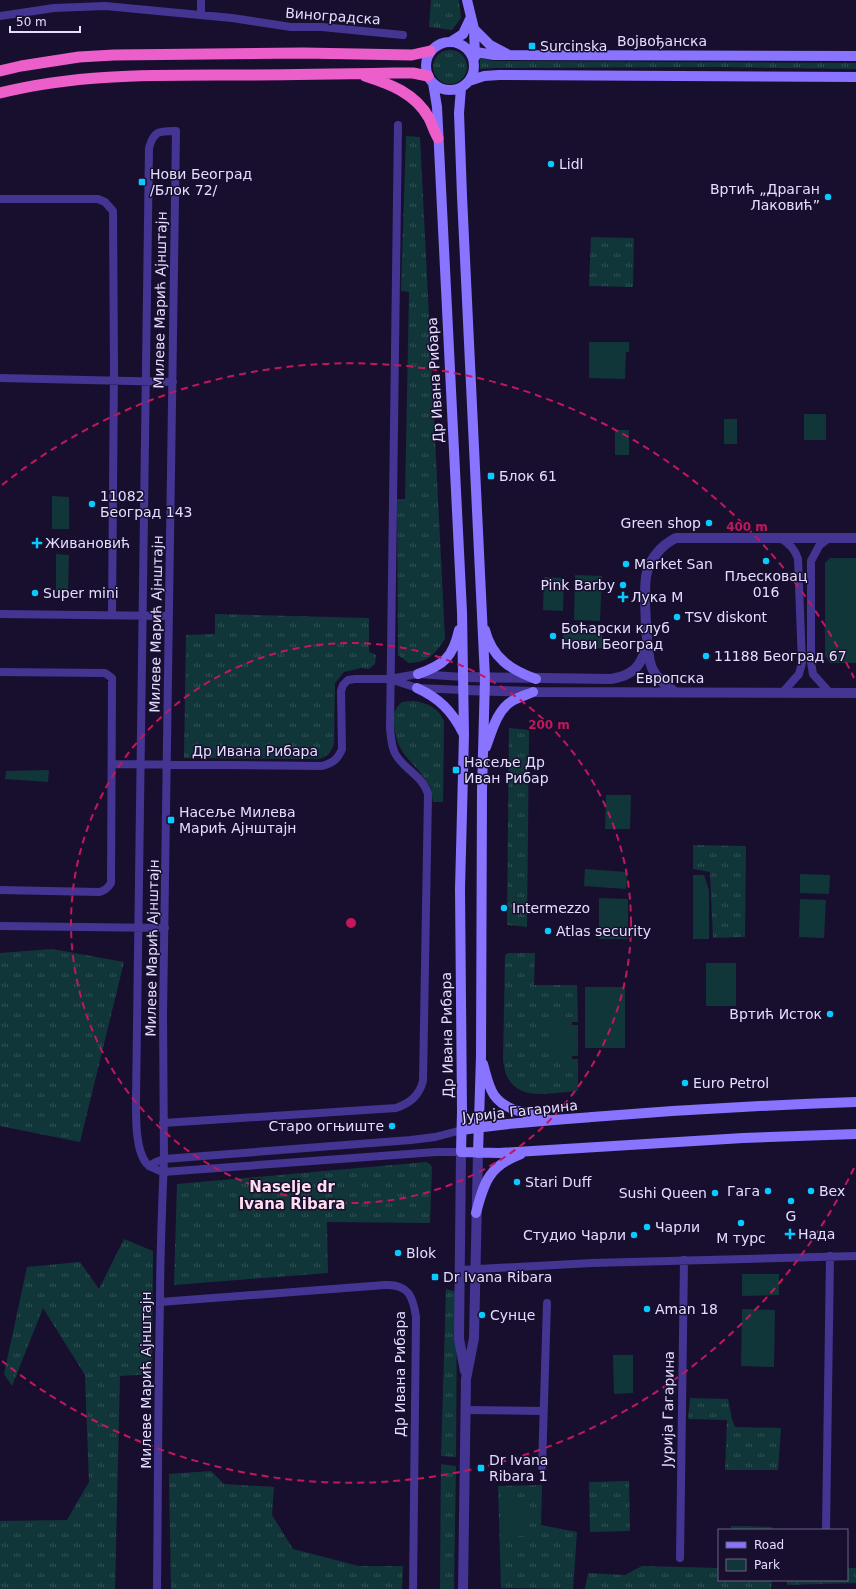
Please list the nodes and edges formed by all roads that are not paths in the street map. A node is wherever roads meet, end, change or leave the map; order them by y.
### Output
1 (201, 0) edge
2 (467, 0) edge
3 (202, 15) junction
4 (0, 16) edge
5 (471, 17) junction
6 (474, 29) junction
7 (402, 35) dead end
8 (452, 41) junction
9 (472, 50) junction
10 (430, 51) junction
11 (510, 55) junction
12 (856, 56) edge
13 (0, 71) edge
14 (357, 74) junction
15 (856, 77) edge
16 (430, 79) junction
17 (465, 85) junction
18 (0, 93) edge
19 (398, 125) dead end
20 (438, 138) junction
21 (0, 199) edge
22 (0, 378) edge
23 (114, 381) junction
24 (0, 382) edge
25 (146, 382) junction
26 (173, 382) junction
27 (780, 538) junction
28 (829, 538) junction
29 (856, 538) edge
30 (462, 612) junction
31 (0, 614) edge
32 (112, 615) junction
33 (482, 615) junction
34 (143, 616) junction
35 (169, 616) junction
36 (647, 646) junction
37 (0, 672) edge
38 (418, 674) junction
39 (463, 677) junction
40 (485, 678) junction
41 (389, 679) junction
42 (536, 679) junction
43 (417, 688) junction
44 (463, 690) junction
45 (485, 691) junction
46 (533, 692) junction
47 (674, 692) junction
48 (783, 692) junction
49 (829, 692) junction
50 (856, 692) edge
51 (464, 735) junction
52 (483, 755) junction
53 (112, 764) junction
54 (141, 765) junction
55 (168, 765) junction
56 (0, 890) edge
57 (0, 926) edge
58 (139, 928) junction
59 (165, 928) junction
60 (481, 1056) junction
61 (856, 1102) edge
62 (555, 1120) junction
63 (164, 1123) junction
64 (479, 1127) junction
65 (462, 1130) junction
66 (856, 1134) edge
67 (530, 1151) junction
68 (461, 1152) junction
69 (478, 1153) junction
70 (164, 1159) junction
71 (149, 1166) junction
72 (163, 1172) junction
73 (476, 1212) junction
74 (830, 1256) junction
75 (856, 1256) edge
76 (684, 1260) junction
77 (460, 1270) junction
78 (475, 1270) junction
79 (160, 1302) junction
80 (547, 1303) dead end
81 (466, 1379) junction
82 (466, 1410) junction
83 (543, 1411) junction
84 (542, 1468) dead end
85 (826, 1529) edge
86 (680, 1558) dead end
87 (157, 1589) edge
88 (413, 1589) edge
89 (463, 1589) edge

1 - 3 street
2 - 5 main road
3 - 4 street, Виноградска
3 - 7 street, Виноградска
5 - 6 main road
5 - 8 main road
6 - 9 main road
6 - 11 main road
8 - 9 main road
8 - 10 main road
9 - 11 main road, Војвођанска
9 - 17 main road
10 - 13 highway
10 - 16 main road
11 - 12 main road, Војвођанска
14 - 16 highway
14 - 18 highway
14 - 20 highway
15 - 17 main road
16 - 17 main road
16 - 20 main road, Др Ивана Рибара
17 - 33 main road, Др Ивана Рибара
19 - 41 street, Др Ивана Рибара
20 - 30 main road, Др Ивана Рибара
21 - 23 street
22 - 23 street, Милеве Марић Ајнштајн
22 - 24 street, Милеве Марић Ајнштајн
23 - 25 street, Милеве Марић Ајнштајн
23 - 32 street
25 - 26 street
25 - 26 street, Милеве Марић Ајнштајн
25 - 34 street, Милеве Марић Ајнштајн
26 - 35 street, Милеве Марић Ајнштајн
27 - 28 street
27 - 36 street
27 - 48 street
28 - 29 street
28 - 49 street
30 - 38 main road
30 - 39 main road, Др Ивана Рибара
31 - 32 street, Милеве Марић Ајнштајн
32 - 34 street, Милеве Марић Ајнштајн
33 - 40 main road, Др Ивана Рибара
33 - 42 main road
34 - 35 street
34 - 54 street, Милеве Марић Ајнштајн
35 - 55 street, Милеве Марић Ајнштајн
36 - 42 street, Европска
36 - 47 street
37 - 53 street
38 - 39 street, Др Ивана Рибара
38 - 41 street, Др Ивана Рибара
39 - 40 street, Др Ивана Рибара
39 - 44 main road, Др Ивана Рибара
40 - 42 street, Европска
40 - 45 main road, Др Ивана Рибара
41 - 43 street, Др Ивана Рибара
41 - 55 street, Др Ивана Рибара
41 - 63 street, Др Ивана Рибара
43 - 44 street, Др Ивана Рибара
43 - 51 main road
44 - 45 street, Др Ивана Рибара
44 - 51 main road, Др Ивана Рибара
45 - 46 street, Европска
45 - 52 main road, Др Ивана Рибара
46 - 47 street, Европска
46 - 52 main road
47 - 48 street, Европска
48 - 49 street, Европска
49 - 50 street, Европска
51 - 65 main road, Др Ивана Рибара
52 - 60 main road, Др Ивана Рибара
53 - 54 street
53 - 56 street
54 - 55 street
54 - 58 street, Милеве Марић Ајнштајн
55 - 59 street, Милеве Марић Ајнштајн
57 - 58 street
58 - 59 street
58 - 71 street, Милеве Марић Ајнштајн
59 - 63 street, Милеве Марић Ајнштајн
60 - 62 main road
60 - 64 main road, Др Ивана Рибара
61 - 62 main road, Јурија Гагарина
62 - 64 main road, Јурија Гагарина
63 - 70 street, Милеве Марић Ајнштајн
64 - 65 main road, Јурија Гагарина
64 - 69 main road, Др Ивана Рибара
65 - 68 main road, Др Ивана Рибара
65 - 70 street, Јурија Гагарина
66 - 67 main road
67 - 69 main road
67 - 73 main road
68 - 69 main road
68 - 72 street
68 - 77 street, Др Ивана Рибара
69 - 73 street, Др Ивана Рибара
70 - 71 street
70 - 72 street, Милеве Марић Ајнштајн
71 - 72 street
72 - 79 street, Милеве Марић Ајнштајн
73 - 78 street, Др Ивана Рибара
74 - 75 street
74 - 76 street
74 - 85 street
76 - 78 street
76 - 86 street, Јурија Гагарина
77 - 78 street
77 - 81 street, Др Ивана Рибара
78 - 81 street, Др Ивана Рибара
79 - 87 street, Милеве Марић Ајнштајн
79 - 88 street, Др Ивана Рибара
80 - 83 street
81 - 82 street, Др Ивана Рибара
82 - 83 street
82 - 89 street, Др Ивана Рибара
83 - 84 street

